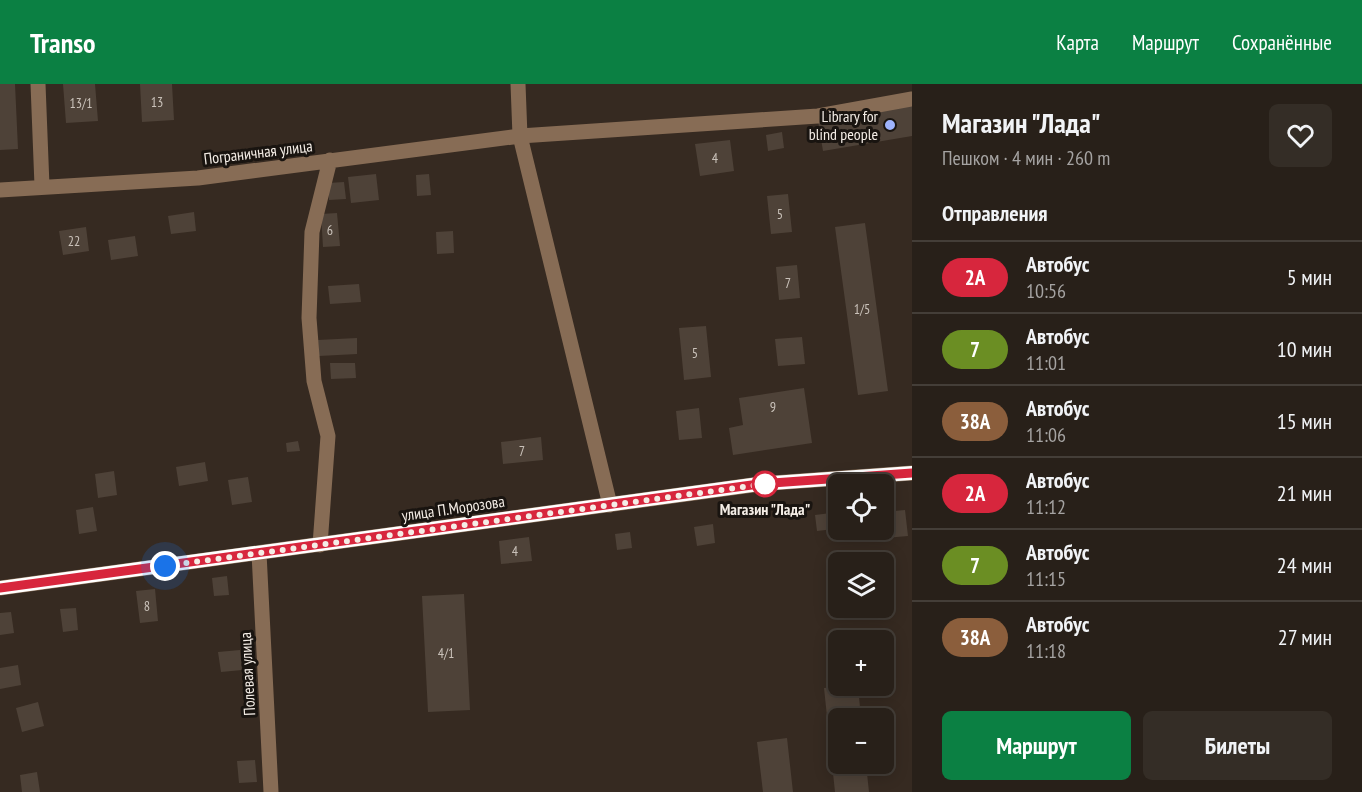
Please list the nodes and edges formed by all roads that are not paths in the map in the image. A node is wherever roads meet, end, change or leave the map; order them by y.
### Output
1 (38, 84) edge
2 (518, 84) edge
3 (912, 99) edge
4 (520, 136) junction
5 (330, 160) junction
6 (42, 186) junction
7 (0, 190) edge
8 (912, 473) edge
9 (610, 505) junction
10 (320, 545) junction
11 (259, 554) junction
12 (0, 588) edge
13 (271, 792) edge

1 - 6 street
2 - 4 street
3 - 4 street, Пограничная улица
4 - 5 street, Пограничная улица
4 - 9 street
5 - 6 street, Пограничная улица
5 - 10 street
6 - 7 street, Пограничная улица
8 - 9 street, улица П.Морозова
9 - 10 street, улица П.Морозова
10 - 11 street, улица П.Морозова
11 - 12 street, улица П.Морозова
11 - 13 street, Полевая улица

